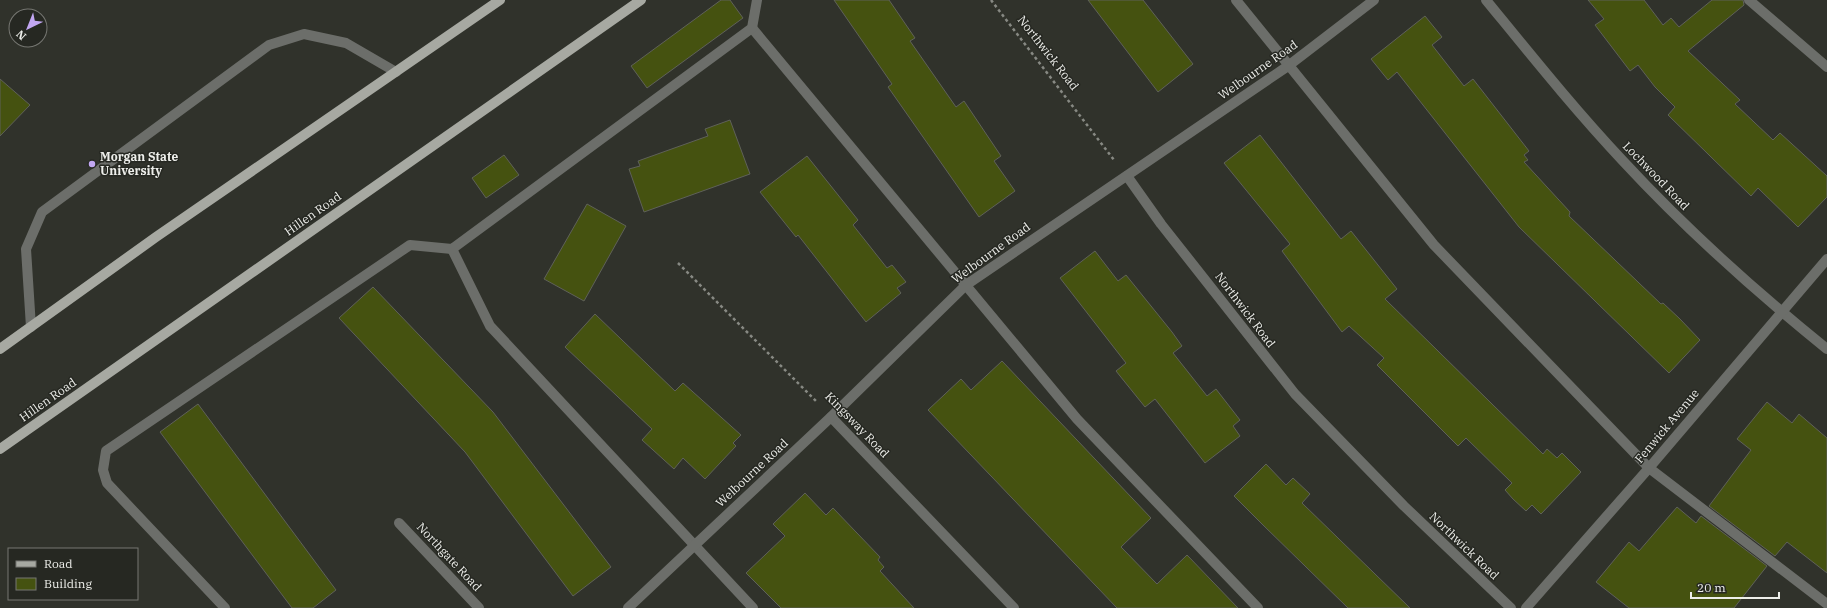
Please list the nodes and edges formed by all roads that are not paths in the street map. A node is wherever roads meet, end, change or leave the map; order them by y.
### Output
1 (500, 0) edge
2 (640, 0) edge
3 (757, 0) edge
4 (1236, 0) edge
5 (1374, 0) edge
6 (1486, 0) edge
7 (1749, 0) edge
8 (752, 28) junction
9 (1288, 66) junction
10 (1827, 67) edge
11 (396, 72) junction
12 (1126, 176) junction
13 (452, 249) junction
14 (1827, 259) edge
15 (966, 285) junction
16 (1781, 312) junction
17 (31, 327) junction
18 (0, 349) edge
19 (1827, 349) edge
20 (831, 417) junction
21 (0, 449) edge
22 (1649, 468) junction
23 (399, 523) dead end
24 (694, 546) junction
25 (1827, 604) edge
26 (225, 608) edge
27 (479, 608) edge
28 (628, 608) edge
29 (753, 608) edge
30 (1014, 608) edge
31 (1258, 608) edge
32 (1511, 608) edge
33 (1526, 608) edge

1 - 11 main road
2 - 21 main road, Hillen Road
3 - 8 street
4 - 9 street
5 - 9 street, Welbourne Road
6 - 16 street, Lochwood Road
7 - 10 street
8 - 13 street
8 - 15 street
9 - 12 street, Welbourne Road
9 - 22 street
11 - 17 main road
11 - 17 street
12 - 15 street, Welbourne Road
12 - 32 street, Northwick Road
13 - 24 street
13 - 26 street
14 - 16 street, Fenwick Avenue
15 - 20 street, Welbourne Road
15 - 31 street
16 - 19 street, Lochwood Road
16 - 22 street, Fenwick Avenue
17 - 18 main road
20 - 24 street, Welbourne Road
20 - 30 street, Kingsway Road
22 - 25 street
22 - 33 street, Fenwick Avenue
23 - 27 street, Northgate Road
24 - 28 street, Welbourne Road
24 - 29 street

